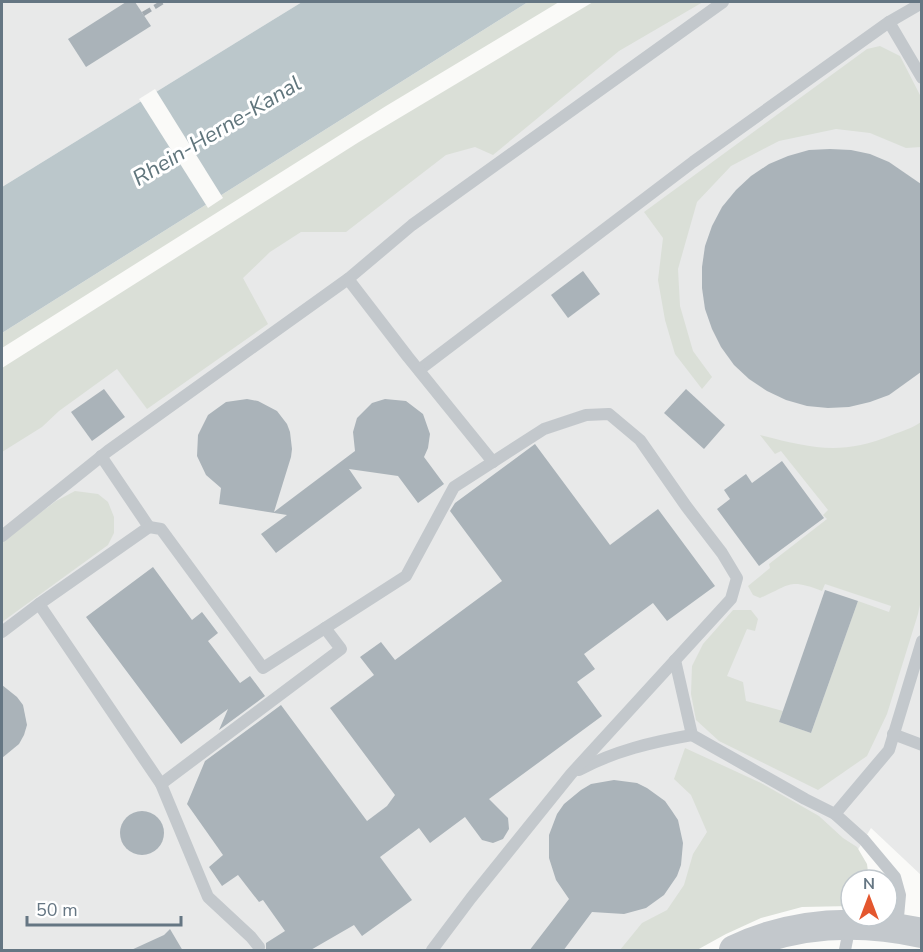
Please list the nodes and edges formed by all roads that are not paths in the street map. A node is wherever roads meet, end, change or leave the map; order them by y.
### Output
1 (723, 2) edge
2 (921, 3) edge
3 (889, 22) junction
4 (921, 78) edge
5 (348, 279) junction
6 (419, 370) junction
7 (101, 456) junction
8 (493, 462) junction
9 (149, 527) junction
10 (2, 536) edge
11 (39, 603) junction
12 (325, 628) junction
13 (2, 632) edge
14 (921, 641) edge
15 (675, 660) junction
16 (893, 734) junction
17 (692, 735) junction
18 (921, 745) edge
19 (571, 774) junction
20 (161, 784) junction
21 (835, 814) junction
22 (909, 931) edge
23 (847, 938) edge
24 (258, 947) dead end
25 (432, 951) edge
26 (734, 951) edge

1 - 5 lane
2 - 3 lane
3 - 4 lane
3 - 6 lane
5 - 6 lane
5 - 7 lane
6 - 8 lane
7 - 9 lane
7 - 10 lane
8 - 12 lane
8 - 15 lane
9 - 11 lane
9 - 12 lane
11 - 13 lane
11 - 20 lane
12 - 20 lane
14 - 16 lane
15 - 17 lane
15 - 19 lane
16 - 18 lane
16 - 21 lane
17 - 19 lane
17 - 21 lane
19 - 25 lane
20 - 24 lane
21 - 22 lane
22 - 23 street
23 - 26 street

